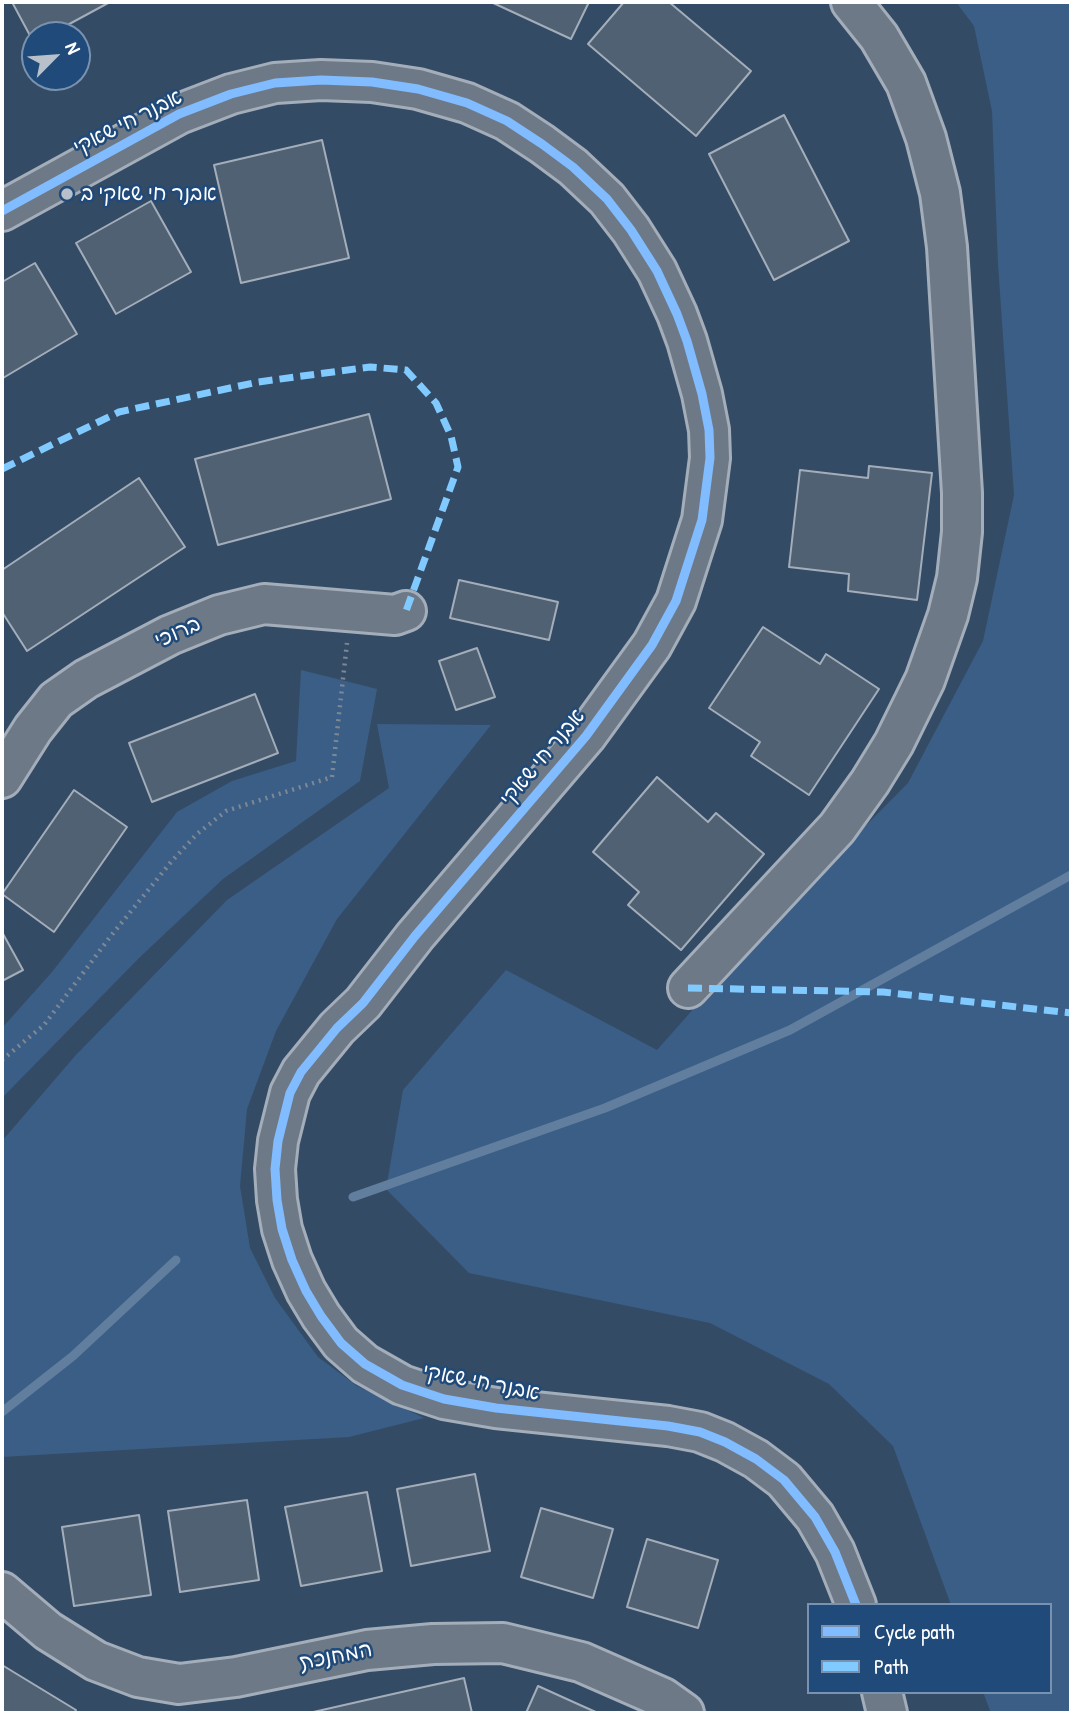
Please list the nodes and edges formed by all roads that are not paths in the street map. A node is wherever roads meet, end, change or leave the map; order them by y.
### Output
1 (851, 2) edge
2 (2, 211) edge
3 (406, 611) dead end
4 (2, 778) edge
5 (688, 988) dead end
6 (363, 1003) junction
7 (2, 1592) edge
8 (855, 1603) edge
9 (874, 1603) edge
10 (684, 1713) edge

1 - 5 street
2 - 6 street, אבנר חי שאקי
3 - 4 street, ברוכי
6 - 8 street, אבנר חי שאקי
6 - 9 street, אבנר חי שאקי
7 - 10 street, המחנכת

